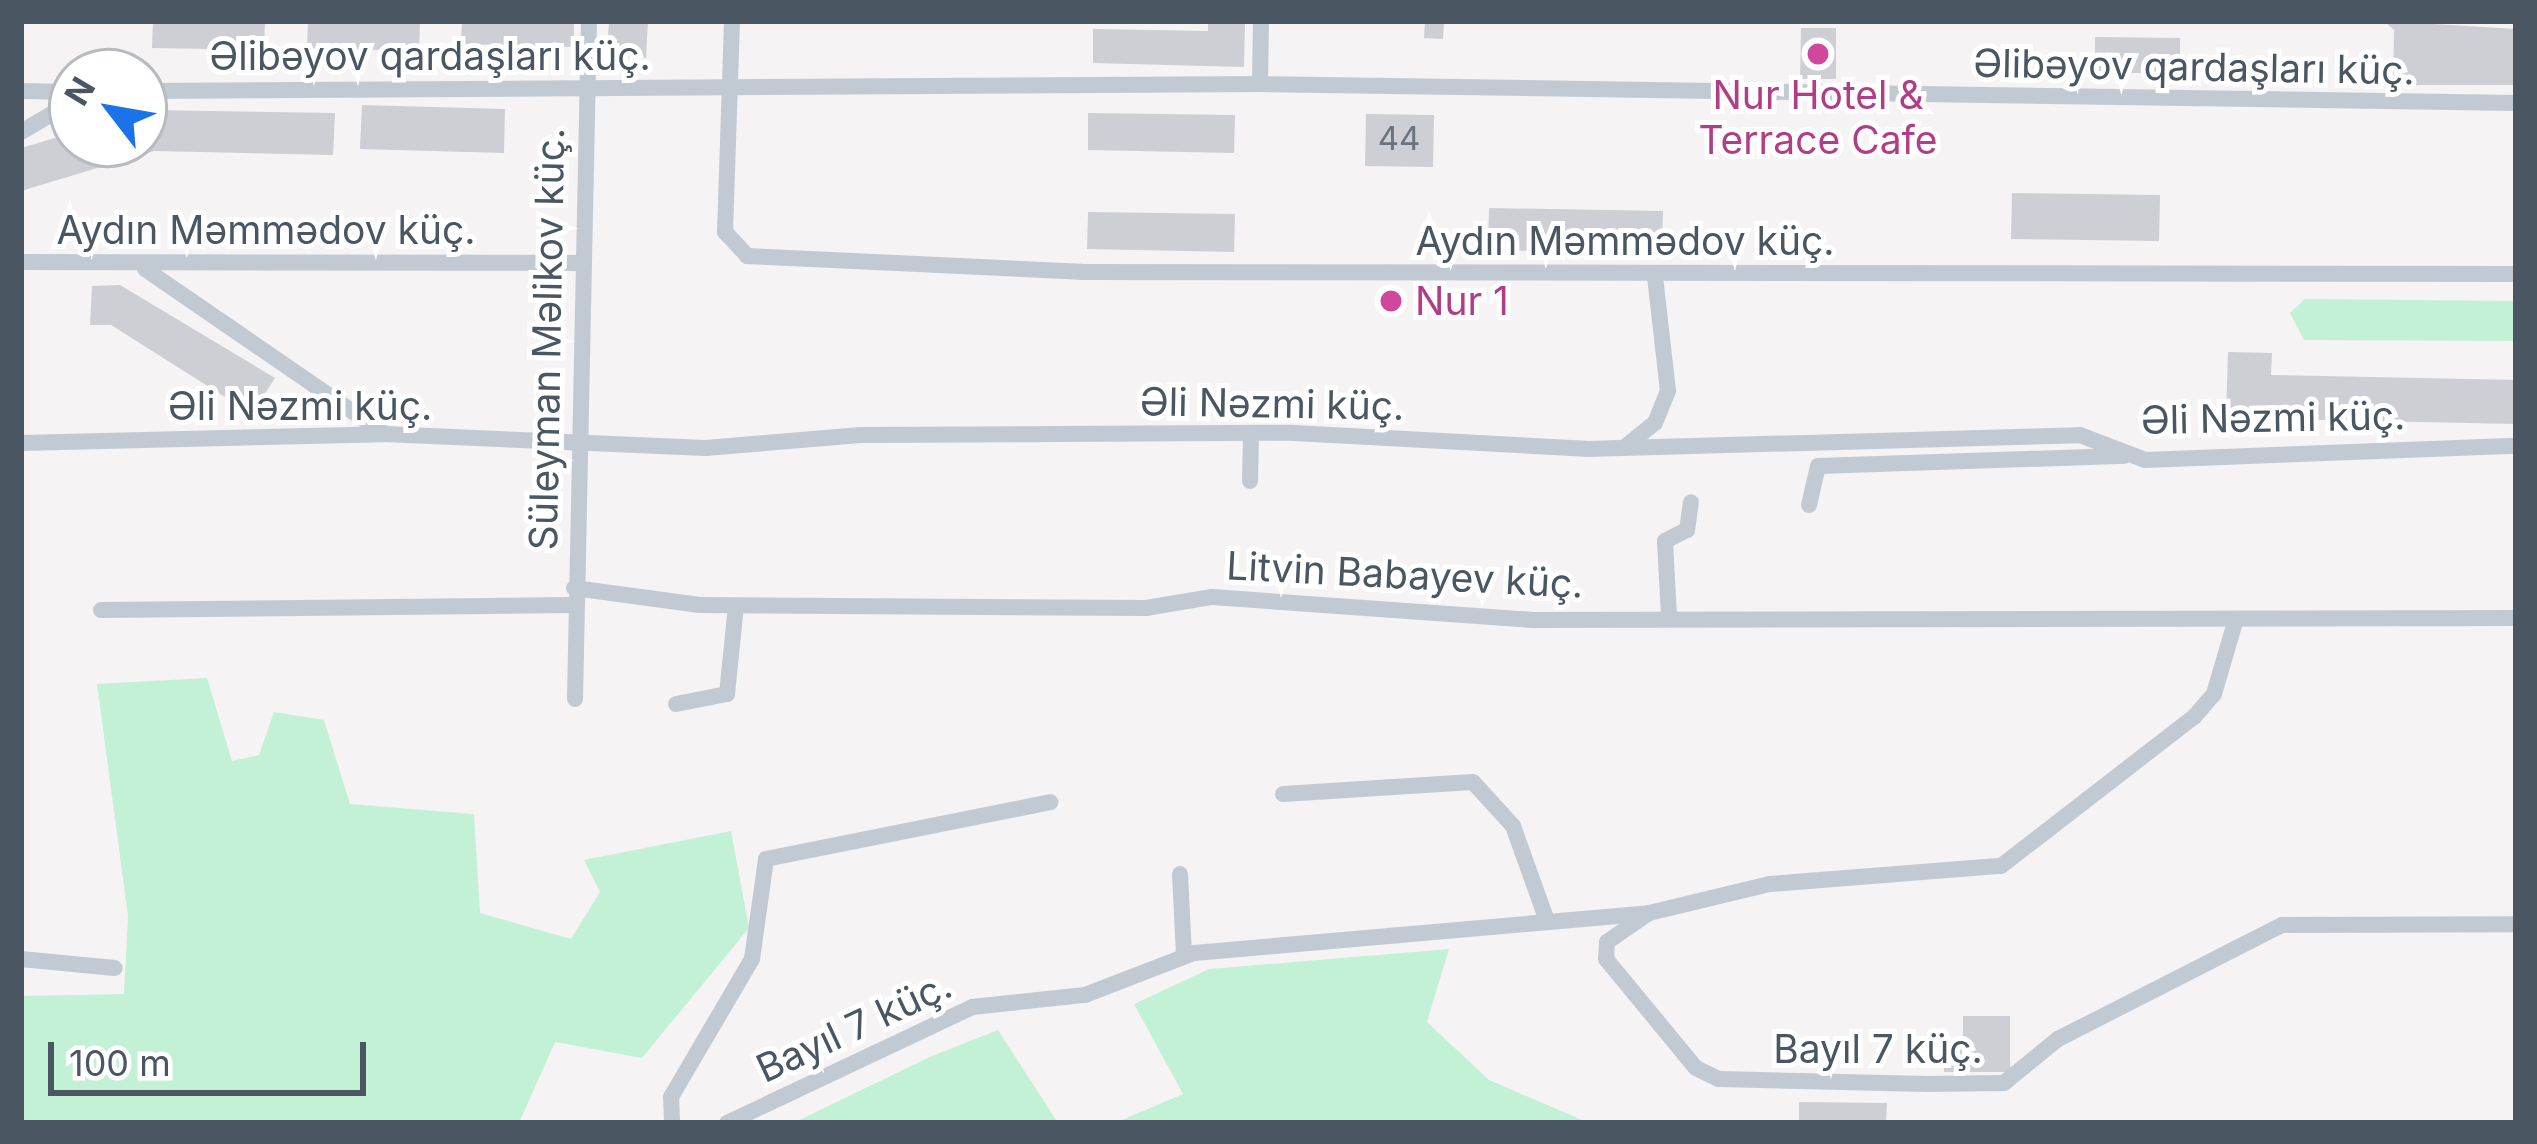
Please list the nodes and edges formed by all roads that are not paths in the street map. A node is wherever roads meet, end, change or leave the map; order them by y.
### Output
1 (589, 21) edge
2 (732, 21) edge
3 (1261, 21) edge
4 (1260, 84) junction
5 (730, 87) junction
6 (586, 88) junction
7 (168, 91) edge
8 (2516, 103) edge
9 (48, 116) edge
10 (21, 132) edge
11 (21, 262) edge
12 (582, 263) junction
13 (145, 269) junction
14 (2516, 274) edge
15 (1655, 277) junction
16 (384, 434) junction
17 (1251, 434) junction
18 (21, 443) edge
19 (574, 446) junction
20 (2516, 446) edge
21 (1625, 447) junction
22 (2126, 456) junction
23 (1250, 481) dead end
24 (1691, 502) dead end
25 (1809, 505) dead end
26 (573, 596) junction
27 (736, 606) junction
28 (101, 610) dead end
29 (1669, 616) junction
30 (2516, 618) edge
31 (2235, 622) junction
32 (575, 699) dead end
33 (676, 704) dead end
34 (1283, 794) dead end
35 (1050, 802) dead end
36 (1180, 874) dead end
37 (1649, 913) junction
38 (1546, 917) junction
39 (2516, 924) edge
40 (1184, 956) junction
41 (21, 959) edge
42 (115, 968) dead end
43 (671, 1123) edge
44 (727, 1123) edge

1 - 6 street, Süleyman Məlikov küç.
2 - 5 street
3 - 4 street
4 - 5 street, Əlibəyov qardaşları küç.
4 - 8 street, Əlibəyov qardaşları küç.
5 - 6 street, Əlibəyov qardaşları küç.
5 - 15 street, Aydın Məmmədov küç.
6 - 7 street, Əlibəyov qardaşları küç.
6 - 12 street, Süleyman Məlikov küç.
9 - 10 street
11 - 13 street, Aydın Məmmədov küç.
12 - 13 street, Aydın Məmmədov küç.
12 - 19 street, Süleyman Məlikov küç.
13 - 16 street
14 - 15 street, Aydın Məmmədov küç.
15 - 21 street
16 - 18 street, Əli Nəzmi küç.
16 - 19 street, Əli Nəzmi küç.
17 - 19 street, Əli Nəzmi küç.
17 - 21 street, Əli Nəzmi küç.
17 - 23 street
19 - 26 street, Süleyman Məlikov küç.
20 - 22 street, Əli Nəzmi küç.
21 - 22 street, Əli Nəzmi küç.
22 - 25 street
24 - 29 street
26 - 27 street, Litvin Babayev küç.
26 - 28 street, Litvin Babayev küç.
26 - 32 street, Süleyman Məlikov küç.
27 - 29 street, Litvin Babayev küç.
27 - 33 street
29 - 31 street, Litvin Babayev küç.
30 - 31 street, Litvin Babayev küç.
31 - 37 street, Bayıl 7 küç.
34 - 38 street
35 - 43 street, Bayıl 7 küç.
36 - 40 street
37 - 38 street, Bayıl 7 küç.
37 - 39 street, Bayıl 7 küç.
38 - 40 street, Bayıl 7 küç.
40 - 44 street, Bayıl 7 küç.
41 - 42 street

